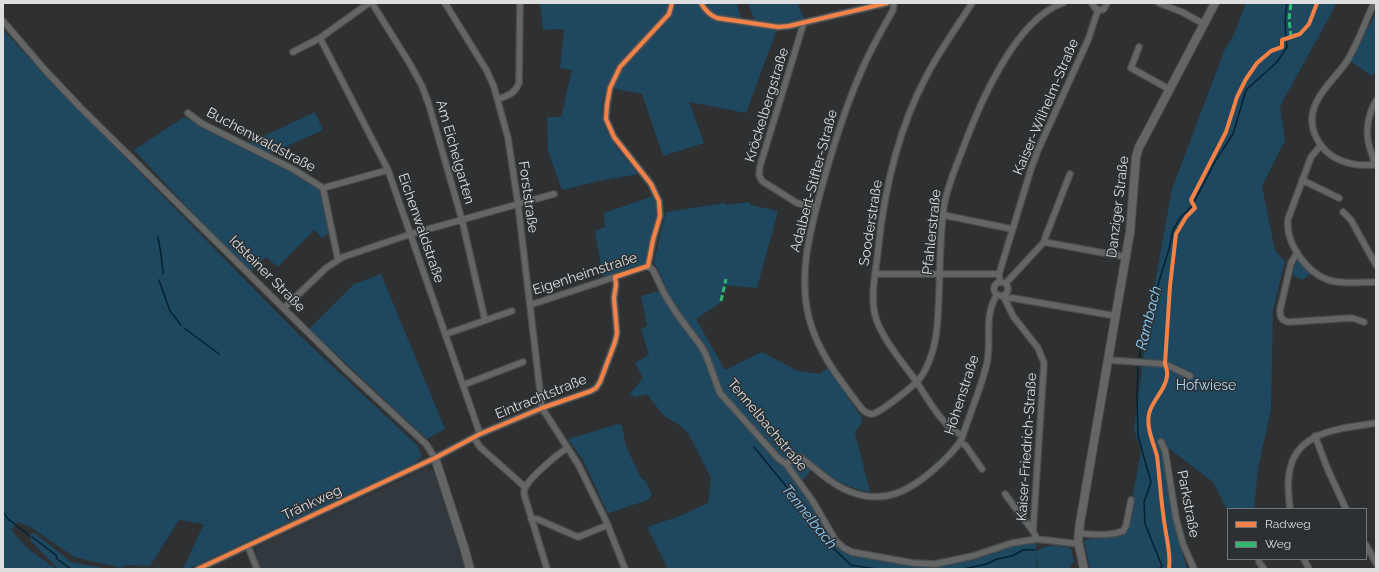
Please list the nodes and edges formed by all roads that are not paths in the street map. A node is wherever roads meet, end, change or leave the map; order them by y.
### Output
1 (370, 3) edge
2 (445, 3) edge
3 (520, 3) edge
4 (672, 3) edge
5 (701, 3) edge
6 (887, 3) edge
7 (894, 3) edge
8 (972, 3) edge
9 (1063, 3) edge
10 (1092, 3) edge
11 (1107, 3) edge
12 (1159, 3) edge
13 (1215, 3) edge
14 (1374, 3) edge
15 (1098, 10) junction
16 (3, 21) edge
17 (804, 22) junction
18 (1204, 24) junction
19 (320, 38) junction
20 (1139, 48) dead end
21 (293, 52) dead end
22 (1169, 89) junction
23 (498, 98) junction
24 (1376, 101) edge
25 (188, 113) dead end
26 (1321, 145) junction
27 (1375, 165) edge
28 (388, 170) junction
29 (1070, 174) dead end
30 (1302, 180) junction
31 (323, 188) junction
32 (554, 194) dead end
33 (1339, 198) dead end
34 (518, 204) junction
35 (816, 208) junction
36 (1343, 212) dead end
37 (943, 215) junction
38 (462, 220) junction
39 (1012, 229) junction
40 (411, 234) junction
41 (1044, 242) junction
42 (1297, 253) junction
43 (1126, 257) junction
44 (338, 260) junction
45 (1376, 265) edge
46 (648, 266) junction
47 (875, 274) junction
48 (940, 274) junction
49 (999, 274) junction
50 (615, 277) junction
51 (1376, 282) edge
52 (1003, 283) junction
53 (997, 294) junction
54 (1005, 297) junction
55 (530, 305) junction
56 (284, 308) junction
57 (512, 311) dead end
58 (1116, 316) junction
59 (485, 320) junction
60 (1364, 322) dead end
61 (446, 334) junction
62 (1108, 360) junction
63 (523, 362) dead end
64 (1190, 376) dead end
65 (916, 382) junction
66 (463, 385) junction
67 (542, 408) junction
68 (862, 409) joint
69 (1376, 423) edge
70 (480, 434) junction
71 (963, 435) junction
72 (1315, 436) junction
73 (474, 438) junction
74 (960, 442) junction
75 (1161, 442) dead end
76 (568, 448) junction
77 (435, 458) junction
78 (786, 464) junction
79 (982, 468) dead end
80 (525, 487) junction
81 (1005, 494) dead end
82 (1131, 500) dead end
83 (1290, 508) edge
84 (1346, 508) edge
85 (531, 519) junction
86 (608, 525) junction
87 (1033, 531) junction
88 (1079, 533) junction
89 (1037, 539) junction
90 (1079, 544) junction
91 (248, 546) junction
92 (1367, 547) edge
93 (1304, 560) edge
94 (1259, 562) dead end
95 (1376, 563) edge
96 (198, 569) edge
97 (257, 569) edge
98 (470, 569) edge
99 (547, 569) edge
100 (625, 569) edge
101 (1084, 569) edge
102 (1194, 569) edge
103 (1264, 569) edge
104 (1309, 569) edge

1 - 19 street
1 - 38 street, Am Eichelgarten
2 - 23 street, Forststraße
3 - 23 street
4 - 46 street
5 - 17 street
6 - 17 street
7 - 35 street, Adalbert-Stifter-Straße
8 - 47 street, Sooderstraße
9 - 37 street, Pfahlerstraße
10 - 15 street
11 - 15 street
12 - 18 street
13 - 18 main road, Danziger Straße
14 - 26 street
15 - 39 street, Kaiser-Wilhelm-Straße
16 - 56 street, Idsteiner Straße
17 - 35 street, Kröckelbergstraße
18 - 22 main road, Danziger Straße
19 - 21 street
19 - 28 street, Eichenwaldstraße
20 - 22 street
22 - 43 main road, Danziger Straße
23 - 34 street, Forststraße
24 - 27 street
25 - 31 street, Buchenwaldstraße
26 - 27 street
26 - 30 street
28 - 31 street, Buchenwaldstraße
28 - 40 street, Eichenwaldstraße
29 - 41 street
30 - 33 street
30 - 42 street
31 - 44 street, Buchenwaldstraße
32 - 34 street
34 - 38 street
34 - 55 street, Forststraße
35 - 68 street, Adalbert-Stifter-Straße
36 - 45 street
37 - 39 street
37 - 48 street, Pfahlerstraße
38 - 40 street
38 - 59 street, Am Eichelgarten
39 - 49 street, Kaiser-Wilhelm-Straße
40 - 44 street
40 - 61 street, Eichenwaldstraße
41 - 43 street
41 - 52 street
42 - 51 street
42 - 60 street
43 - 58 main road, Danziger Straße
44 - 56 street
46 - 50 street, Eigenheimstraße
46 - 78 street, Tennelbachstraße
47 - 48 street
47 - 65 street, Sooderstraße
48 - 49 street
48 - 65 street, Pfahlerstraße
49 - 52 street, Kaiser-Wilhelm-Straße
50 - 55 street, Eigenheimstraße
50 - 67 street, Eintrachtstraße
52 - 53 street, Höhenstraße
52 - 54 street
53 - 54 street
53 - 71 street, Höhenstraße
54 - 58 street
54 - 87 street, Kaiser-Friedrich-Straße
55 - 67 street, Forststraße
56 - 77 street, Idsteiner Straße
57 - 59 street
58 - 62 main road, Danziger Straße
59 - 61 street
61 - 66 street, Eichenwaldstraße
62 - 64 street
62 - 88 main road, Danziger Straße
63 - 66 street
65 - 68 street, Pfahlerstraße
65 - 71 street, Sooderstraße
66 - 70 street, Eichenwaldstraße
67 - 70 street, Eintrachtstraße
67 - 76 street
69 - 72 street
70 - 73 street, Eintrachtstraße
71 - 74 street, Höhenstraße
72 - 83 street
72 - 84 street
73 - 77 street, Eintrachtstraße
73 - 80 street
74 - 78 street, Höhenstraße
74 - 79 street
75 - 102 street, Parkstraße
76 - 80 street
76 - 86 street
77 - 91 street, Tränkweg
77 - 98 main road, Idsteiner Straße
78 - 89 street, Tennelbachstraße
80 - 85 street
81 - 87 street
82 - 88 street
85 - 86 street
85 - 99 street
86 - 100 street
87 - 89 street, Kaiser-Friedrich-Straße
88 - 90 main road, Danziger Straße
89 - 90 street, Tennelbachstraße
90 - 101 main road, Danziger Straße
91 - 96 street, Tränkweg
91 - 97 street
92 - 95 street
93 - 104 street
94 - 103 street

